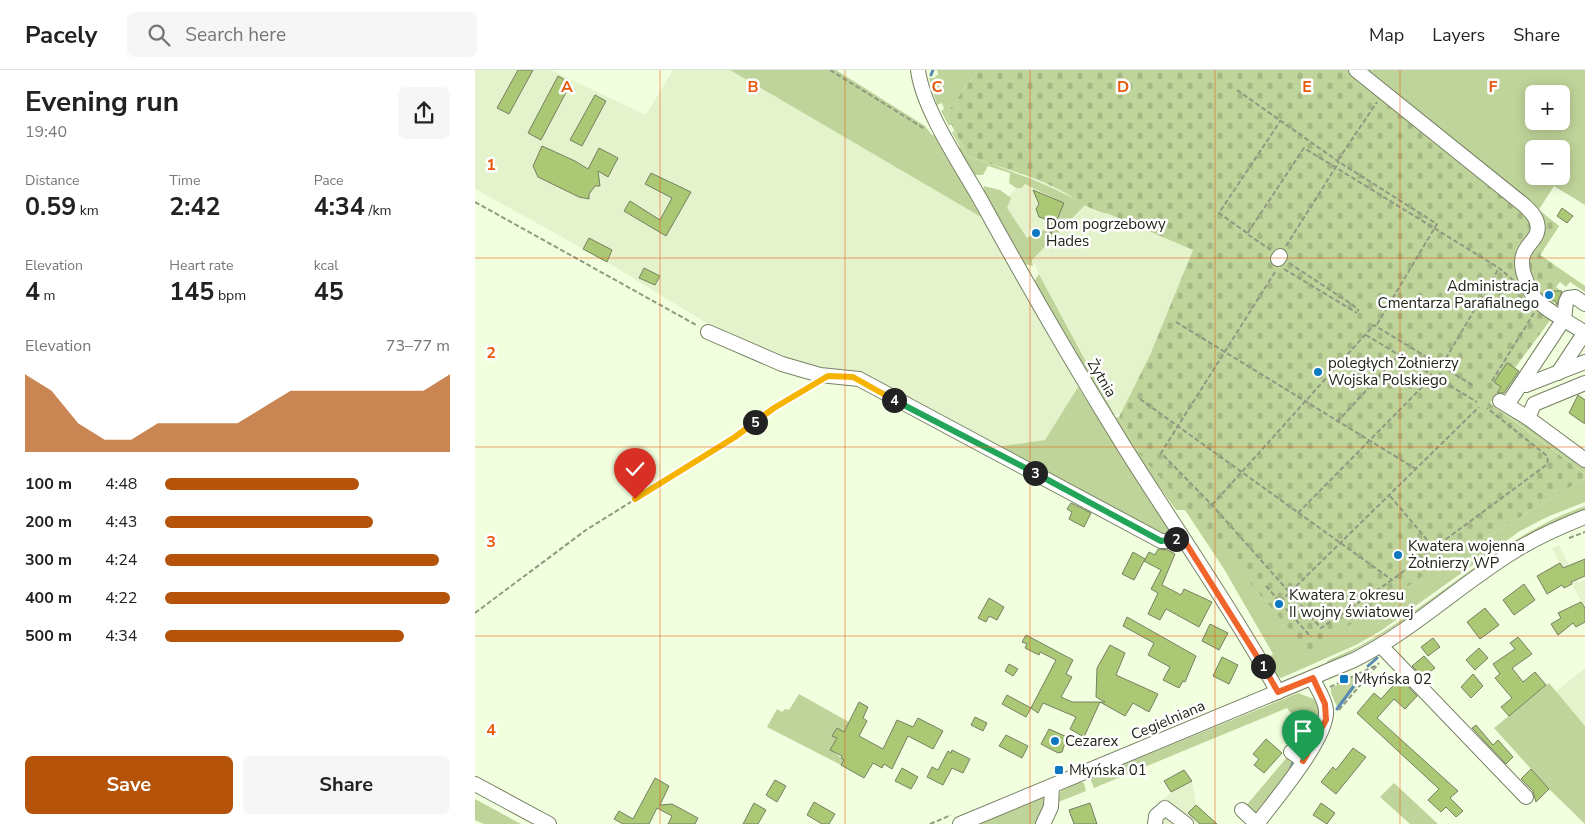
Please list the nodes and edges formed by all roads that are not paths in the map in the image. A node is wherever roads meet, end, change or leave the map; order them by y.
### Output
1 (918, 70) edge
2 (1356, 70) edge
3 (1585, 304) edge
4 (1564, 319) junction
5 (708, 332) road end
6 (1585, 332) edge
7 (1585, 362) edge
8 (1558, 373) junction
9 (1522, 383) junction
10 (1585, 383) edge
11 (1528, 418) junction
12 (1585, 460) edge
13 (1585, 518) edge
14 (1182, 537) junction
15 (1381, 646) junction
16 (1313, 678) junction
17 (1278, 692) junction
18 (1291, 752) dead end
19 (1303, 761) junction
20 (475, 784) edge
21 (1052, 786) junction
22 (1526, 797) dead end
23 (1242, 810) dead end
24 (549, 824) edge
25 (960, 824) edge
26 (1043, 824) edge
27 (1155, 824) edge
28 (1186, 824) edge
29 (1257, 824) edge

1 - 14 street, Żytnia
2 - 4 street
3 - 4 street
4 - 6 street
4 - 9 street
5 - 14 street
6 - 8 street
7 - 8 street
8 - 9 street
9 - 11 street
10 - 11 street
11 - 12 street
13 - 15 street, Cegielniana
14 - 17 street, Żytnia
15 - 16 street, Cegielniana
15 - 22 street
16 - 17 street, Cegielniana
16 - 19 street
17 - 21 street, Cegielniana
18 - 19 street
19 - 29 street
20 - 24 street
21 - 25 street, Cegielniana
21 - 26 street
23 - 29 street
27 - 28 street

